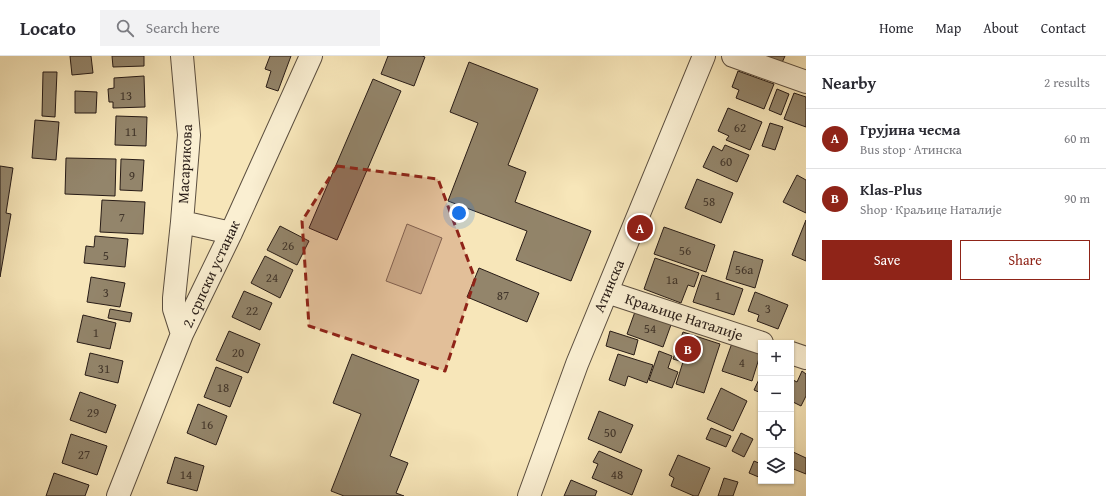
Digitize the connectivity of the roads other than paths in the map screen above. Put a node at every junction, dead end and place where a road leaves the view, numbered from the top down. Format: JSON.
{"nodes":[{"id":1,"x":182,"y":56,"type":"edge"},
{"id":2,"x":311,"y":56,"type":"edge"},
{"id":3,"x":704,"y":56,"type":"edge"},
{"id":4,"x":733,"y":56,"type":"edge"},
{"id":5,"x":806,"y":82,"type":"edge"},
{"id":6,"x":182,"y":222,"type":"junction"},
{"id":7,"x":231,"y":233,"type":"junction"},
{"id":8,"x":607,"y":292,"type":"junction"},
{"id":9,"x":182,"y":334,"type":"junction"},
{"id":10,"x":758,"y":342,"type":"edge"},
{"id":11,"x":794,"y":354,"type":"edge"},
{"id":12,"x":806,"y":358,"type":"edge"},
{"id":13,"x":118,"y":496,"type":"edge"},
{"id":14,"x":529,"y":496,"type":"edge"}],
"edges":[{"from":1,"to":6,"type":"street","name":"Масарикова"},
{"from":2,"to":7,"type":"street","name":"2. српски устанак"},
{"from":3,"to":8,"type":"street","name":"Атинска"},
{"from":4,"to":5,"type":"street"},
{"from":6,"to":7,"type":"street","name":"Масарикова"},
{"from":6,"to":9,"type":"street"},
{"from":7,"to":9,"type":"street","name":"2. српски устанак"},
{"from":8,"to":10,"type":"street","name":"Краљице Наталије"},
{"from":8,"to":14,"type":"street","name":"Атинска"},
{"from":9,"to":13,"type":"street","name":"2. српски устанак"},
{"from":11,"to":12,"type":"street"}]}
